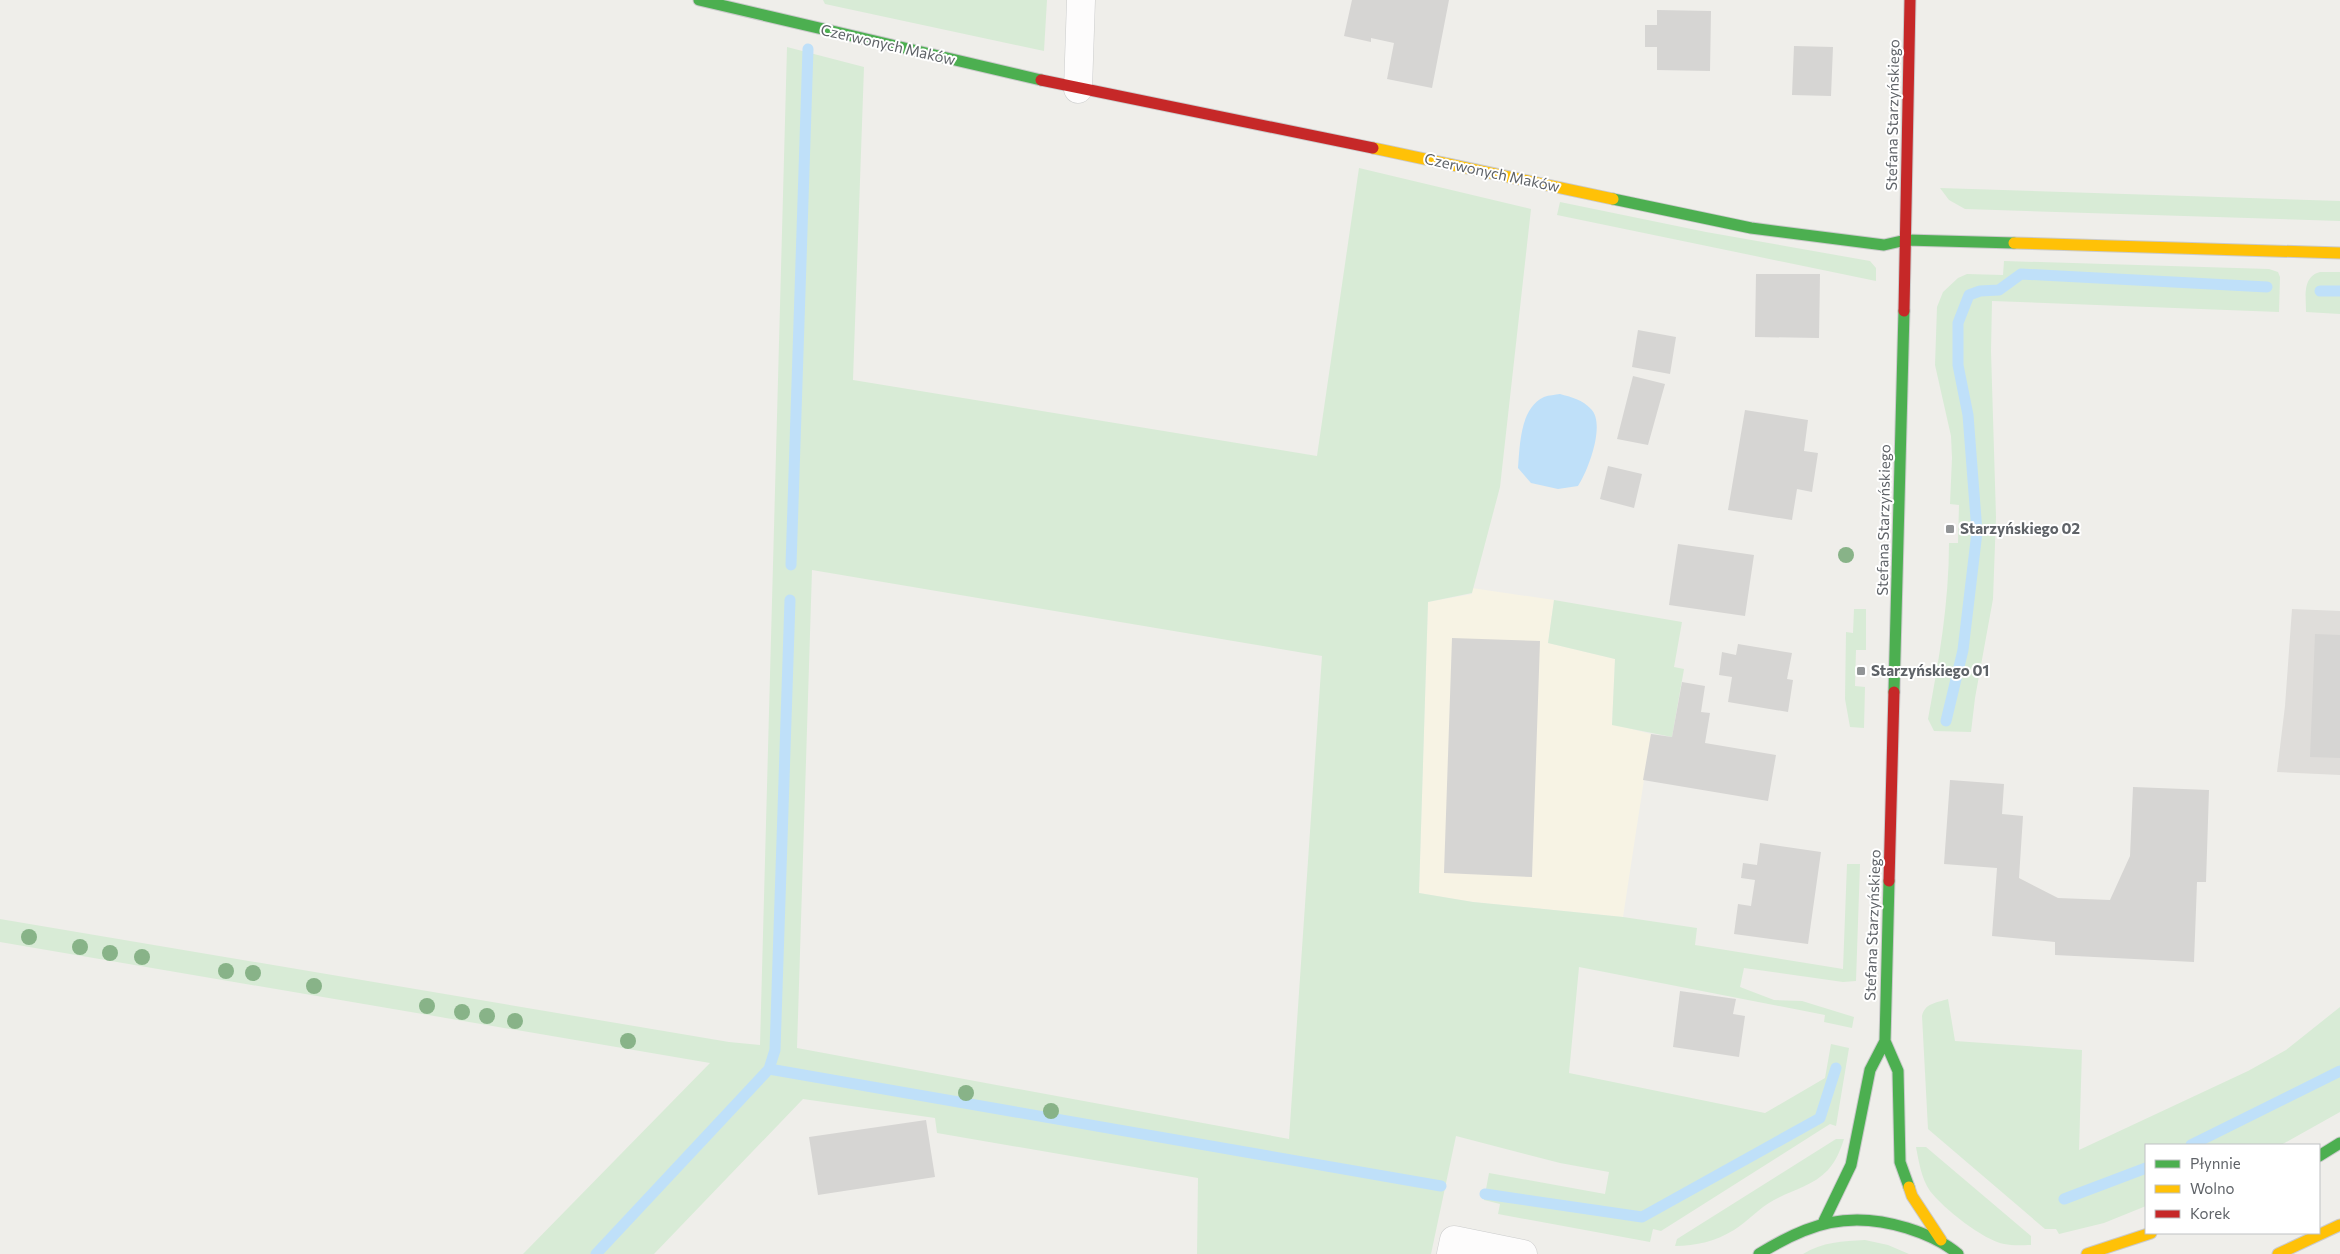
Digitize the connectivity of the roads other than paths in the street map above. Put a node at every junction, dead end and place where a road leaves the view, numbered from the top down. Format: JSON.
{"nodes":[{"id":1,"x":699,"y":0,"type":"edge"},
{"id":2,"x":1081,"y":0,"type":"edge"},
{"id":3,"x":1910,"y":0,"type":"edge"},
{"id":4,"x":1078,"y":90,"type":"junction"},
{"id":5,"x":1906,"y":240,"type":"junction"},
{"id":6,"x":2340,"y":253,"type":"edge"},
{"id":7,"x":1885,"y":1041,"type":"junction"},
{"id":8,"x":2340,"y":1143,"type":"edge"},
{"id":9,"x":2320,"y":1155,"type":"edge"},
{"id":10,"x":1824,"y":1221,"type":"junction"},
{"id":11,"x":2340,"y":1225,"type":"edge"},
{"id":12,"x":2148,"y":1234,"type":"edge"},
{"id":13,"x":1941,"y":1240,"type":"junction"},
{"id":14,"x":1451,"y":1254,"type":"edge"},
{"id":15,"x":1523,"y":1254,"type":"edge"},
{"id":16,"x":1759,"y":1254,"type":"edge"},
{"id":17,"x":1958,"y":1254,"type":"edge"},
{"id":18,"x":2087,"y":1254,"type":"edge"},
{"id":19,"x":2278,"y":1254,"type":"edge"}],
"edges":[{"from":1,"to":4,"type":"street","name":"Czerwonych Maków"},
{"from":2,"to":4,"type":"street"},
{"from":3,"to":5,"type":"street","name":"Stefana Starzyńskiego"},
{"from":4,"to":5,"type":"street","name":"Czerwonych Maków"},
{"from":5,"to":6,"type":"street","name":"Czerwonych Maków"},
{"from":5,"to":7,"type":"street","name":"Stefana Starzyńskiego"},
{"from":7,"to":10,"type":"street","name":"Stefana Starzyńskiego"},
{"from":7,"to":13,"type":"street","name":"Stefana Starzyńskiego"},
{"from":8,"to":9,"type":"street"},
{"from":10,"to":13,"type":"street"},
{"from":10,"to":16,"type":"street"},
{"from":11,"to":19,"type":"street"},
{"from":12,"to":18,"type":"street"},
{"from":13,"to":17,"type":"street"},
{"from":14,"to":15,"type":"street"}]}
